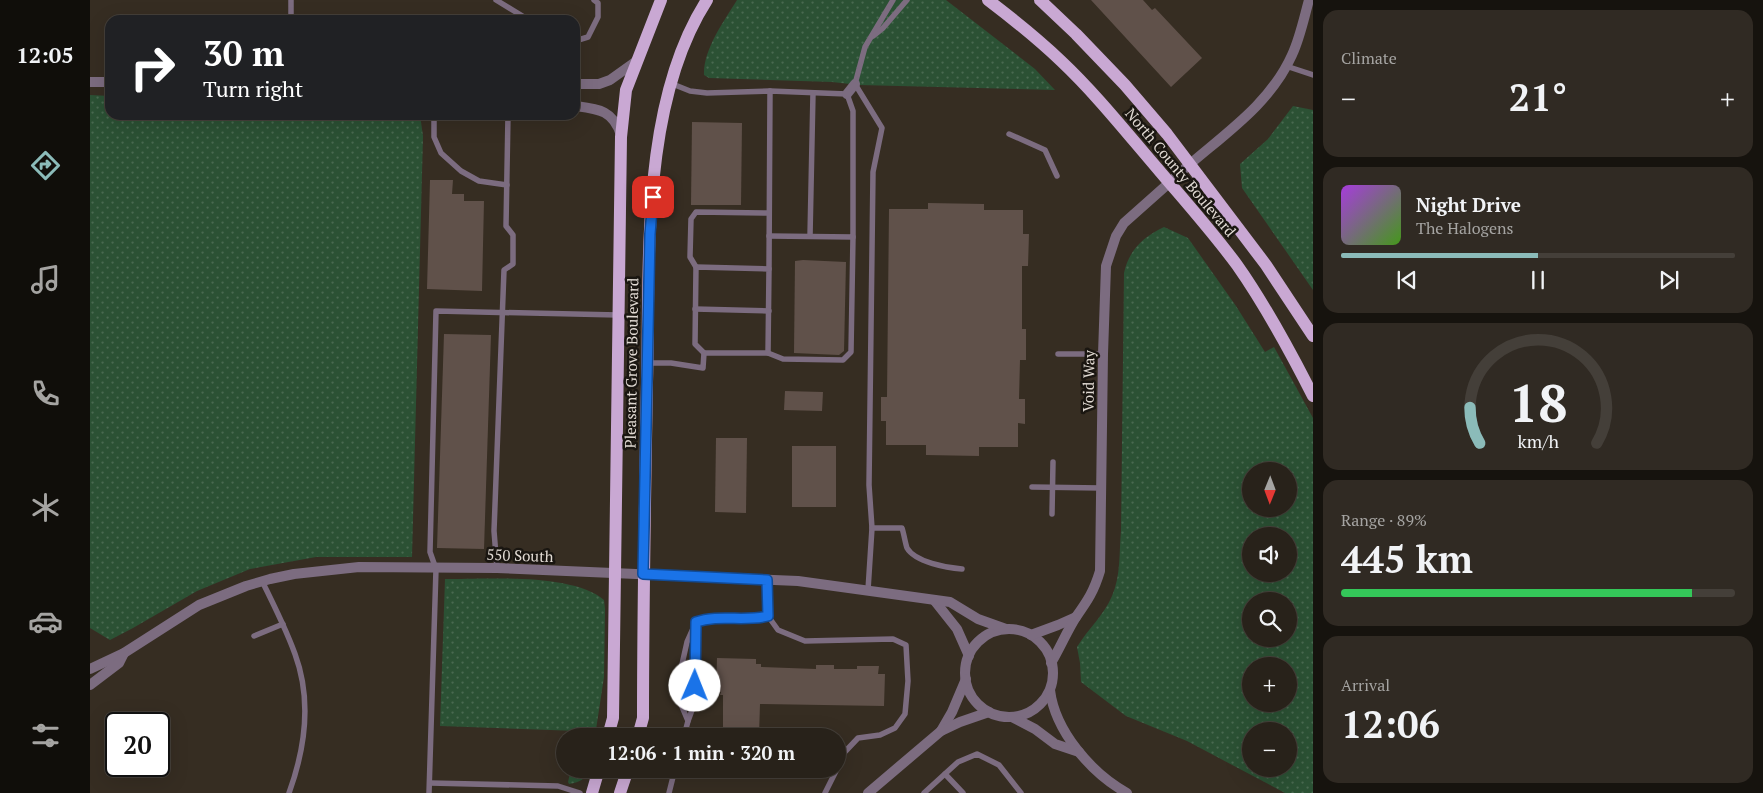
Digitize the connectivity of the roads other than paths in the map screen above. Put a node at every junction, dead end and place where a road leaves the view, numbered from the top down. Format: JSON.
{"nodes":[{"id":1,"x":291,"y":0,"type":"edge"},
{"id":2,"x":496,"y":0,"type":"edge"},
{"id":3,"x":594,"y":0,"type":"edge"},
{"id":4,"x":661,"y":0,"type":"edge"},
{"id":5,"x":707,"y":0,"type":"edge"},
{"id":6,"x":892,"y":0,"type":"edge"},
{"id":7,"x":907,"y":0,"type":"edge"},
{"id":8,"x":988,"y":0,"type":"edge"},
{"id":9,"x":1040,"y":0,"type":"edge"},
{"id":10,"x":1309,"y":0,"type":"edge"},
{"id":11,"x":291,"y":15,"type":"edge"},
{"id":12,"x":521,"y":15,"type":"edge"},
{"id":13,"x":580,"y":39,"type":"edge"},
{"id":14,"x":869,"y":39,"type":"junction"},
{"id":15,"x":638,"y":60,"type":"junction"},
{"id":16,"x":1286,"y":66,"type":"junction"},
{"id":17,"x":1313,"y":74,"type":"edge"},
{"id":18,"x":90,"y":82,"type":"edge"},
{"id":19,"x":105,"y":82,"type":"edge"},
{"id":20,"x":670,"y":83,"type":"junction"},
{"id":21,"x":580,"y":84,"type":"edge"},
{"id":22,"x":855,"y":84,"type":"junction"},
{"id":23,"x":770,"y":91,"type":"junction"},
{"id":24,"x":813,"y":93,"type":"junction"},
{"id":25,"x":847,"y":94,"type":"junction"},
{"id":26,"x":580,"y":107,"type":"edge"},
{"id":27,"x":434,"y":120,"type":"edge"},
{"id":28,"x":508,"y":120,"type":"edge"},
{"id":29,"x":1009,"y":134,"type":"dead end"},
{"id":30,"x":621,"y":137,"type":"junction"},
{"id":31,"x":1186,"y":167,"type":"junction"},
{"id":32,"x":1057,"y":176,"type":"dead end"},
{"id":33,"x":1169,"y":183,"type":"junction"},
{"id":34,"x":507,"y":185,"type":"junction"},
{"id":35,"x":769,"y":213,"type":"junction"},
{"id":36,"x":769,"y":236,"type":"junction"},
{"id":37,"x":810,"y":236,"type":"junction"},
{"id":38,"x":853,"y":237,"type":"junction"},
{"id":39,"x":696,"y":268,"type":"junction"},
{"id":40,"x":769,"y":269,"type":"junction"},
{"id":41,"x":695,"y":310,"type":"junction"},
{"id":42,"x":768,"y":311,"type":"junction"},
{"id":43,"x":502,"y":312,"type":"junction"},
{"id":44,"x":618,"y":315,"type":"junction"},
{"id":45,"x":1313,"y":336,"type":"edge"},
{"id":46,"x":704,"y":352,"type":"junction"},
{"id":47,"x":768,"y":353,"type":"junction"},
{"id":48,"x":1058,"y":354,"type":"dead end"},
{"id":49,"x":1103,"y":354,"type":"junction"},
{"id":50,"x":648,"y":363,"type":"junction"},
{"id":51,"x":1313,"y":396,"type":"edge"},
{"id":52,"x":1053,"y":462,"type":"dead end"},
{"id":53,"x":1032,"y":487,"type":"dead end"},
{"id":54,"x":1052,"y":487,"type":"junction"},
{"id":55,"x":1101,"y":488,"type":"junction"},
{"id":56,"x":1052,"y":514,"type":"dead end"},
{"id":57,"x":872,"y":528,"type":"junction"},
{"id":58,"x":497,"y":568,"type":"junction"},
{"id":59,"x":436,"y":569,"type":"junction"},
{"id":60,"x":962,"y":569,"type":"dead end"},
{"id":61,"x":615,"y":573,"type":"junction"},
{"id":62,"x":643,"y":574,"type":"junction"},
{"id":63,"x":767,"y":580,"type":"junction"},
{"id":64,"x":262,"y":581,"type":"junction"},
{"id":65,"x":868,"y":590,"type":"junction"},
{"id":66,"x":934,"y":600,"type":"junction"},
{"id":67,"x":768,"y":616,"type":"junction"},
{"id":68,"x":1076,"y":617,"type":"junction"},
{"id":69,"x":696,"y":622,"type":"junction"},
{"id":70,"x":283,"y":624,"type":"junction"},
{"id":71,"x":1006,"y":629,"type":"junction"},
{"id":72,"x":1031,"y":635,"type":"junction"},
{"id":73,"x":254,"y":636,"type":"dead end"},
{"id":74,"x":124,"y":653,"type":"junction"},
{"id":75,"x":969,"y":656,"type":"junction"},
{"id":76,"x":1051,"y":663,"type":"junction"},
{"id":77,"x":90,"y":669,"type":"edge"},
{"id":78,"x":966,"y":679,"type":"junction"},
{"id":79,"x":90,"y":686,"type":"edge"},
{"id":80,"x":1050,"y":690,"type":"junction"},
{"id":81,"x":989,"y":712,"type":"junction"},
{"id":82,"x":1012,"y":717,"type":"junction"},
{"id":83,"x":688,"y":721,"type":"junction"},
{"id":84,"x":610,"y":728,"type":"edge"},
{"id":85,"x":640,"y":728,"type":"edge"},
{"id":86,"x":686,"y":728,"type":"edge"},
{"id":87,"x":941,"y":732,"type":"junction"},
{"id":88,"x":846,"y":751,"type":"edge"},
{"id":89,"x":1079,"y":752,"type":"junction"},
{"id":90,"x":945,"y":774,"type":"junction"},
{"id":91,"x":596,"y":778,"type":"edge"},
{"id":92,"x":625,"y":778,"type":"edge"},
{"id":93,"x":673,"y":778,"type":"edge"},
{"id":94,"x":833,"y":778,"type":"edge"},
{"id":95,"x":430,"y":783,"type":"junction"},
{"id":96,"x":289,"y":793,"type":"edge"},
{"id":97,"x":429,"y":793,"type":"edge"},
{"id":98,"x":580,"y":793,"type":"edge"},
{"id":99,"x":592,"y":793,"type":"edge"},
{"id":100,"x":620,"y":793,"type":"edge"},
{"id":101,"x":669,"y":793,"type":"edge"},
{"id":102,"x":826,"y":793,"type":"edge"},
{"id":103,"x":868,"y":793,"type":"edge"},
{"id":104,"x":924,"y":793,"type":"edge"},
{"id":105,"x":963,"y":793,"type":"edge"},
{"id":106,"x":1021,"y":793,"type":"edge"},
{"id":107,"x":1125,"y":793,"type":"edge"}],
"edges":[{"from":1,"to":11,"type":"lane"},
{"from":2,"to":12,"type":"lane"},
{"from":3,"to":13,"type":"lane"},
{"from":4,"to":15,"type":"main road","name":"Pleasant Grove Boulevard"},
{"from":5,"to":20,"type":"main road","name":"Pleasant Grove Boulevard"},
{"from":6,"to":14,"type":"lane"},
{"from":7,"to":14,"type":"lane"},
{"from":8,"to":33,"type":"main road","name":"North County Boulevard"},
{"from":9,"to":31,"type":"main road","name":"North County Boulevard"},
{"from":10,"to":16,"type":"street","name":"Void Way"},
{"from":14,"to":22,"type":"lane"},
{"from":15,"to":21,"type":"street"},
{"from":15,"to":30,"type":"main road","name":"Pleasant Grove Boulevard"},
{"from":16,"to":17,"type":"lane"},
{"from":16,"to":31,"type":"street","name":"Void Way"},
{"from":18,"to":19,"type":"street"},
{"from":20,"to":23,"type":"lane"},
{"from":20,"to":50,"type":"main road","name":"Pleasant Grove Boulevard"},
{"from":22,"to":25,"type":"street"},
{"from":22,"to":57,"type":"lane"},
{"from":23,"to":24,"type":"lane"},
{"from":23,"to":35,"type":"lane"},
{"from":24,"to":25,"type":"lane"},
{"from":24,"to":37,"type":"lane"},
{"from":25,"to":38,"type":"lane"},
{"from":26,"to":30,"type":"street"},
{"from":27,"to":34,"type":"lane"},
{"from":28,"to":34,"type":"lane"},
{"from":29,"to":32,"type":"lane"},
{"from":30,"to":44,"type":"main road","name":"Pleasant Grove Boulevard"},
{"from":31,"to":33,"type":"street","name":"Void Way"},
{"from":31,"to":45,"type":"main road","name":"North County Boulevard"},
{"from":33,"to":49,"type":"street","name":"Void Way"},
{"from":33,"to":51,"type":"main road","name":"North County Boulevard"},
{"from":34,"to":43,"type":"lane"},
{"from":35,"to":36,"type":"lane"},
{"from":35,"to":39,"type":"lane"},
{"from":36,"to":37,"type":"lane"},
{"from":36,"to":40,"type":"lane"},
{"from":37,"to":38,"type":"lane"},
{"from":38,"to":47,"type":"lane"},
{"from":39,"to":40,"type":"lane"},
{"from":39,"to":41,"type":"lane"},
{"from":40,"to":42,"type":"lane"},
{"from":41,"to":42,"type":"lane"},
{"from":41,"to":46,"type":"lane"},
{"from":42,"to":47,"type":"lane"},
{"from":43,"to":44,"type":"lane"},
{"from":43,"to":58,"type":"lane"},
{"from":43,"to":59,"type":"lane"},
{"from":44,"to":61,"type":"main road","name":"Pleasant Grove Boulevard"},
{"from":46,"to":47,"type":"lane"},
{"from":46,"to":50,"type":"lane"},
{"from":48,"to":49,"type":"lane"},
{"from":49,"to":55,"type":"street","name":"Void Way"},
{"from":50,"to":62,"type":"main road","name":"Pleasant Grove Boulevard"},
{"from":52,"to":54,"type":"lane"},
{"from":53,"to":54,"type":"lane"},
{"from":54,"to":55,"type":"lane"},
{"from":54,"to":56,"type":"lane"},
{"from":55,"to":68,"type":"street","name":"Void Way"},
{"from":57,"to":60,"type":"lane"},
{"from":57,"to":65,"type":"lane"},
{"from":58,"to":59,"type":"street","name":"550 South"},
{"from":58,"to":61,"type":"street","name":"550 South"},
{"from":59,"to":64,"type":"street","name":"550 South"},
{"from":59,"to":95,"type":"lane"},
{"from":61,"to":62,"type":"street","name":"550 South"},
{"from":61,"to":84,"type":"main road","name":"Pleasant Grove Boulevard"},
{"from":62,"to":63,"type":"street","name":"550 South"},
{"from":62,"to":85,"type":"main road","name":"Pleasant Grove Boulevard"},
{"from":63,"to":65,"type":"street","name":"550 South"},
{"from":63,"to":67,"type":"lane"},
{"from":64,"to":70,"type":"lane"},
{"from":64,"to":74,"type":"street","name":"550 South"},
{"from":65,"to":66,"type":"street","name":"550 South"},
{"from":66,"to":71,"type":"street","name":"550 South"},
{"from":66,"to":75,"type":"street"},
{"from":67,"to":69,"type":"lane"},
{"from":67,"to":88,"type":"lane"},
{"from":68,"to":72,"type":"street"},
{"from":68,"to":76,"type":"street","name":"Void Way"},
{"from":69,"to":83,"type":"lane"},
{"from":69,"to":83,"type":"lane"},
{"from":70,"to":73,"type":"lane"},
{"from":70,"to":96,"type":"lane"},
{"from":71,"to":72,"type":"street"},
{"from":71,"to":75,"type":"street"},
{"from":72,"to":76,"type":"street"},
{"from":74,"to":77,"type":"street"},
{"from":74,"to":79,"type":"street"},
{"from":75,"to":78,"type":"street"},
{"from":76,"to":80,"type":"street"},
{"from":78,"to":81,"type":"street"},
{"from":78,"to":87,"type":"street"},
{"from":80,"to":82,"type":"street"},
{"from":80,"to":89,"type":"street"},
{"from":81,"to":82,"type":"street"},
{"from":81,"to":87,"type":"street"},
{"from":82,"to":89,"type":"street"},
{"from":83,"to":86,"type":"lane"},
{"from":87,"to":103,"type":"street"},
{"from":89,"to":107,"type":"street"},
{"from":90,"to":104,"type":"lane"},
{"from":90,"to":105,"type":"lane"},
{"from":90,"to":106,"type":"lane"},
{"from":91,"to":99,"type":"main road"},
{"from":92,"to":100,"type":"main road"},
{"from":93,"to":101,"type":"lane"},
{"from":94,"to":102,"type":"lane"},
{"from":95,"to":97,"type":"lane"},
{"from":95,"to":98,"type":"lane"}]}
